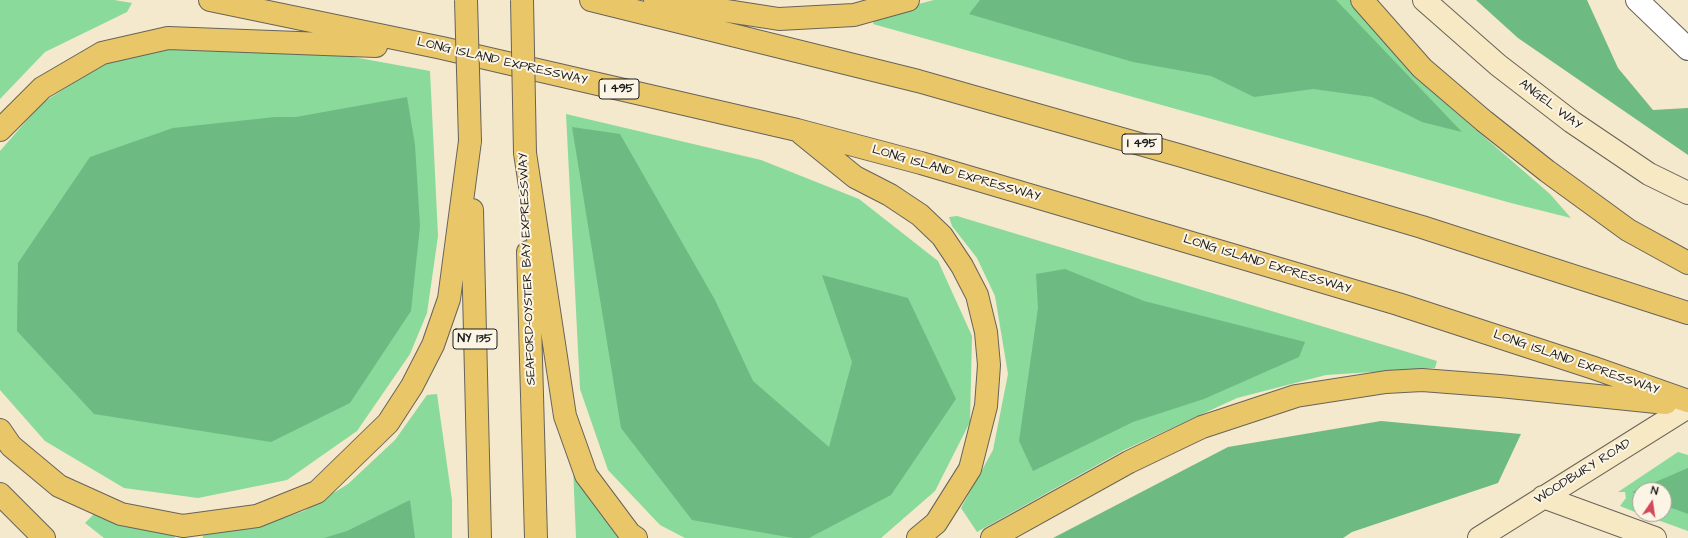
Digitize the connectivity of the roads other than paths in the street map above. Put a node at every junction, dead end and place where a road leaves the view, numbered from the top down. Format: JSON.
{"nodes":[{"id":1,"x":210,"y":0,"type":"edge"},
{"id":2,"x":466,"y":0,"type":"edge"},
{"id":3,"x":522,"y":0,"type":"edge"},
{"id":4,"x":591,"y":0,"type":"edge"},
{"id":5,"x":655,"y":0,"type":"edge"},
{"id":6,"x":908,"y":0,"type":"edge"},
{"id":7,"x":1362,"y":0,"type":"edge"},
{"id":8,"x":1424,"y":0,"type":"edge"},
{"id":9,"x":1637,"y":0,"type":"edge"},
{"id":10,"x":442,"y":48,"type":"junction"},
{"id":11,"x":1688,"y":49,"type":"edge"},
{"id":12,"x":0,"y":130,"type":"edge"},
{"id":13,"x":797,"y":130,"type":"junction"},
{"id":14,"x":470,"y":141,"type":"junction"},
{"id":15,"x":525,"y":153,"type":"junction"},
{"id":16,"x":1688,"y":193,"type":"edge"},
{"id":17,"x":1688,"y":263,"type":"edge"},
{"id":18,"x":1687,"y":313,"type":"edge"},
{"id":19,"x":1688,"y":401,"type":"edge"},
{"id":20,"x":1688,"y":406,"type":"edge"},
{"id":21,"x":0,"y":430,"type":"edge"},
{"id":22,"x":0,"y":494,"type":"edge"},
{"id":23,"x":1543,"y":497,"type":"junction"},
{"id":24,"x":0,"y":508,"type":"edge"},
{"id":25,"x":37,"y":538,"type":"edge"},
{"id":26,"x":44,"y":538,"type":"edge"},
{"id":27,"x":480,"y":538,"type":"edge"},
{"id":28,"x":536,"y":538,"type":"edge"},
{"id":29,"x":636,"y":538,"type":"edge"},
{"id":30,"x":918,"y":538,"type":"edge"},
{"id":31,"x":992,"y":538,"type":"edge"},
{"id":32,"x":1479,"y":538,"type":"edge"},
{"id":33,"x":1655,"y":538,"type":"edge"}],
"edges":[{"from":1,"to":10,"type":"highway","name":"LONG ISLAND EXPRESSWAY","number":"I 495"},
{"from":2,"to":14,"type":"highway","number":"NY 135","bridge":true},
{"from":3,"to":15,"type":"highway","name":"SEAFORD-OYSTER BAY EXPRESSWAY","bridge":true},
{"from":4,"to":18,"type":"highway","number":"I 495"},
{"from":5,"to":6,"type":"highway"},
{"from":7,"to":17,"type":"highway"},
{"from":8,"to":16,"type":"main road","name":"ANGEL WAY"},
{"from":9,"to":11,"type":"street"},
{"from":10,"to":12,"type":"highway"},
{"from":10,"to":13,"type":"highway","name":"LONG ISLAND EXPRESSWAY","number":"I 495"},
{"from":13,"to":19,"type":"highway","name":"LONG ISLAND EXPRESSWAY","number":"I 495"},
{"from":13,"to":30,"type":"highway"},
{"from":14,"to":21,"type":"highway"},
{"from":14,"to":27,"type":"highway","number":"NY 135"},
{"from":15,"to":28,"type":"highway","name":"SEAFORD-OYSTER BAY EXPRESSWAY"},
{"from":15,"to":29,"type":"highway"},
{"from":20,"to":23,"type":"main road","name":"WOODBURY ROAD"},
{"from":20,"to":31,"type":"highway"},
{"from":22,"to":26,"type":"highway"},
{"from":23,"to":32,"type":"main road","name":"WOODBURY ROAD"},
{"from":23,"to":33,"type":"main road"},
{"from":24,"to":25,"type":"highway"}]}
